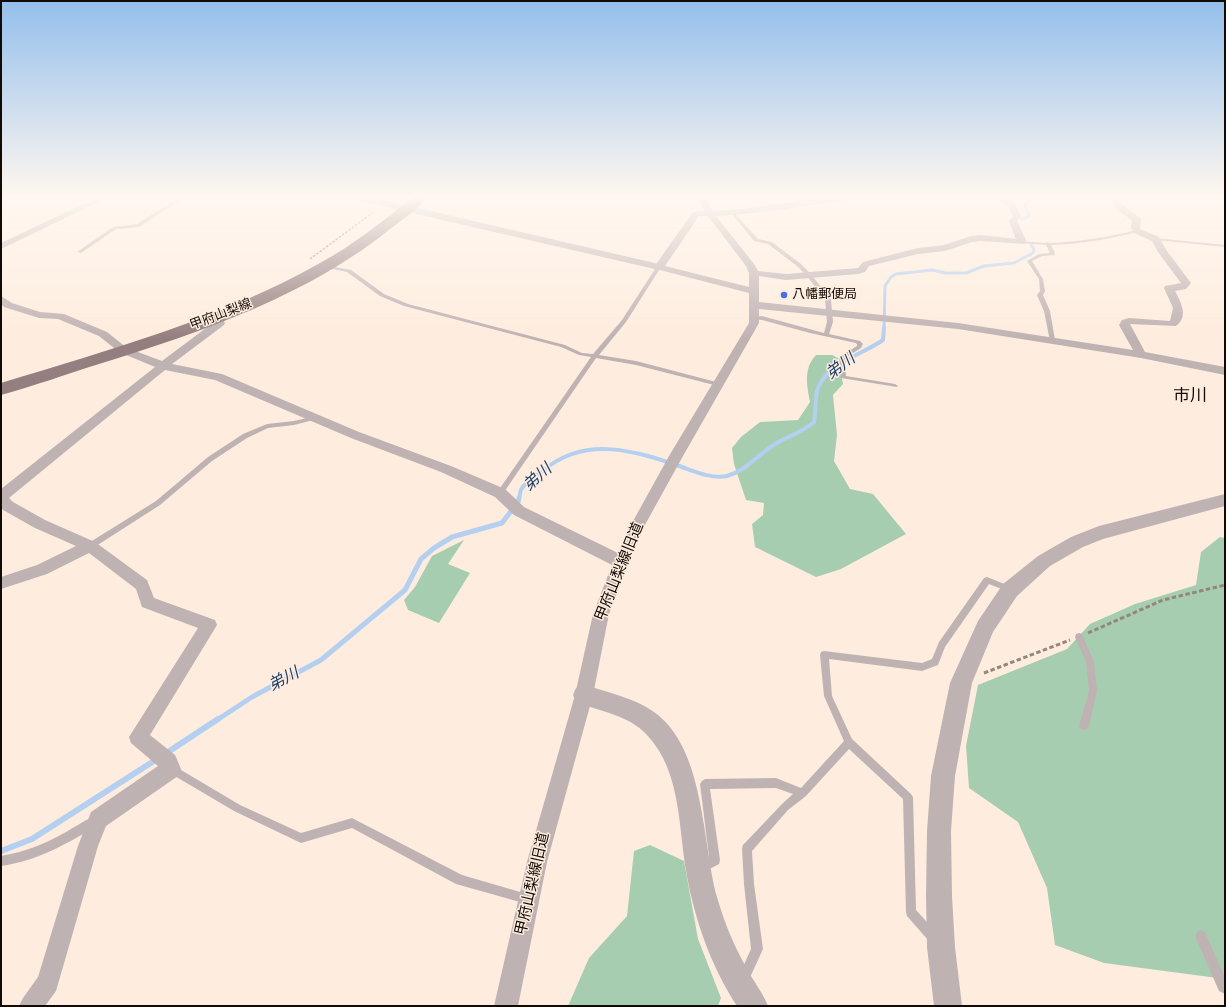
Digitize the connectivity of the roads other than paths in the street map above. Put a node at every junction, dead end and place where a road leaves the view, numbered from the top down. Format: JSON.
{"nodes":[{"id":1,"x":89,"y":245,"type":"edge"},
{"id":2,"x":359,"y":245,"type":"edge"},
{"id":3,"x":565,"y":245,"type":"edge"},
{"id":4,"x":674,"y":245,"type":"edge"},
{"id":5,"x":733,"y":245,"type":"edge"},
{"id":6,"x":773,"y":245,"type":"edge"},
{"id":7,"x":954,"y":245,"type":"edge"},
{"id":8,"x":1048,"y":245,"type":"edge"},
{"id":9,"x":1159,"y":245,"type":"edge"},
{"id":10,"x":79,"y":252,"type":"dead end"},
{"id":11,"x":326,"y":266,"type":"junction"},
{"id":12,"x":659,"y":266,"type":"junction"},
{"id":13,"x":754,"y":273,"type":"junction"},
{"id":14,"x":809,"y":275,"type":"junction"},
{"id":15,"x":753,"y":291,"type":"junction"},
{"id":16,"x":1,"y":299,"type":"edge"},
{"id":17,"x":754,"y":305,"type":"junction"},
{"id":18,"x":829,"y":312,"type":"junction"},
{"id":19,"x":217,"y":317,"type":"junction"},
{"id":20,"x":754,"y":318,"type":"junction"},
{"id":21,"x":826,"y":335,"type":"junction"},
{"id":22,"x":1052,"y":340,"type":"junction"},
{"id":23,"x":123,"y":350,"type":"junction"},
{"id":24,"x":1141,"y":355,"type":"junction"},
{"id":25,"x":595,"y":356,"type":"junction"},
{"id":26,"x":163,"y":366,"type":"junction"},
{"id":27,"x":1225,"y":371,"type":"edge"},
{"id":28,"x":718,"y":384,"type":"junction"},
{"id":29,"x":896,"y":386,"type":"dead end"},
{"id":30,"x":1,"y":389,"type":"edge"},
{"id":31,"x":315,"y":418,"type":"junction"},
{"id":32,"x":503,"y":496,"type":"junction"},
{"id":33,"x":1,"y":497,"type":"edge"},
{"id":34,"x":1225,"y":500,"type":"edge"},
{"id":35,"x":90,"y":546,"type":"junction"},
{"id":36,"x":620,"y":562,"type":"junction"},
{"id":37,"x":1,"y":583,"type":"edge"},
{"id":38,"x":1010,"y":590,"type":"junction"},
{"id":39,"x":1079,"y":637,"type":"road end"},
{"id":40,"x":584,"y":695,"type":"junction"},
{"id":41,"x":1084,"y":726,"type":"dead end"},
{"id":42,"x":850,"y":742,"type":"junction"},
{"id":43,"x":169,"y":766,"type":"junction"},
{"id":44,"x":803,"y":793,"type":"junction"},
{"id":45,"x":98,"y":819,"type":"junction"},
{"id":46,"x":1,"y":861,"type":"edge"},
{"id":47,"x":699,"y":870,"type":"junction"},
{"id":48,"x":528,"y":899,"type":"junction"},
{"id":49,"x":1201,"y":936,"type":"dead end"},
{"id":50,"x":941,"y":947,"type":"junction"},
{"id":51,"x":1225,"y":988,"type":"edge"},
{"id":52,"x":749,"y":1000,"type":"edge"},
{"id":53,"x":31,"y":1006,"type":"edge"},
{"id":54,"x":506,"y":1006,"type":"edge"},
{"id":55,"x":948,"y":1006,"type":"edge"}],
"edges":[{"from":1,"to":10,"type":"lane"},
{"from":2,"to":11,"type":"main road","name":"甲府山梨線"},
{"from":3,"to":12,"type":"street"},
{"from":4,"to":12,"type":"street"},
{"from":5,"to":13,"type":"street"},
{"from":6,"to":14,"type":"lane"},
{"from":7,"to":14,"type":"street"},
{"from":8,"to":22,"type":"lane"},
{"from":9,"to":24,"type":"street"},
{"from":11,"to":19,"type":"main road","name":"甲府山梨線"},
{"from":11,"to":25,"type":"lane"},
{"from":12,"to":15,"type":"street"},
{"from":12,"to":25,"type":"lane"},
{"from":13,"to":14,"type":"street"},
{"from":13,"to":15,"type":"street","name":"甲府山梨線旧道"},
{"from":14,"to":18,"type":"lane"},
{"from":15,"to":17,"type":"street","name":"甲府山梨線旧道"},
{"from":16,"to":23,"type":"street"},
{"from":17,"to":18,"type":"street"},
{"from":17,"to":20,"type":"street","name":"甲府山梨線旧道"},
{"from":18,"to":21,"type":"lane"},
{"from":18,"to":22,"type":"street"},
{"from":19,"to":23,"type":"main road","name":"甲府山梨線"},
{"from":19,"to":26,"type":"street"},
{"from":20,"to":21,"type":"lane"},
{"from":20,"to":28,"type":"street","name":"甲府山梨線旧道"},
{"from":21,"to":29,"type":"lane"},
{"from":22,"to":24,"type":"street"},
{"from":23,"to":26,"type":"street"},
{"from":23,"to":30,"type":"main road","name":"甲府山梨線"},
{"from":24,"to":27,"type":"street"},
{"from":25,"to":28,"type":"lane"},
{"from":25,"to":32,"type":"lane"},
{"from":26,"to":31,"type":"street"},
{"from":26,"to":33,"type":"street"},
{"from":28,"to":36,"type":"street","name":"甲府山梨線旧道"},
{"from":31,"to":32,"type":"street"},
{"from":31,"to":35,"type":"lane"},
{"from":32,"to":36,"type":"street"},
{"from":33,"to":35,"type":"street"},
{"from":34,"to":38,"type":"street"},
{"from":35,"to":37,"type":"street"},
{"from":35,"to":43,"type":"street"},
{"from":36,"to":40,"type":"street","name":"甲府山梨線旧道"},
{"from":38,"to":42,"type":"lane"},
{"from":38,"to":50,"type":"street"},
{"from":39,"to":41,"type":"lane"},
{"from":40,"to":47,"type":"street"},
{"from":40,"to":48,"type":"street","name":"甲府山梨線旧道"},
{"from":42,"to":44,"type":"lane"},
{"from":42,"to":50,"type":"lane"},
{"from":43,"to":45,"type":"street"},
{"from":43,"to":48,"type":"lane"},
{"from":44,"to":47,"type":"lane"},
{"from":44,"to":52,"type":"lane"},
{"from":45,"to":46,"type":"lane"},
{"from":45,"to":53,"type":"street"},
{"from":47,"to":52,"type":"street"},
{"from":48,"to":54,"type":"street","name":"甲府山梨線旧道"},
{"from":49,"to":51,"type":"lane"},
{"from":50,"to":55,"type":"street"}]}
